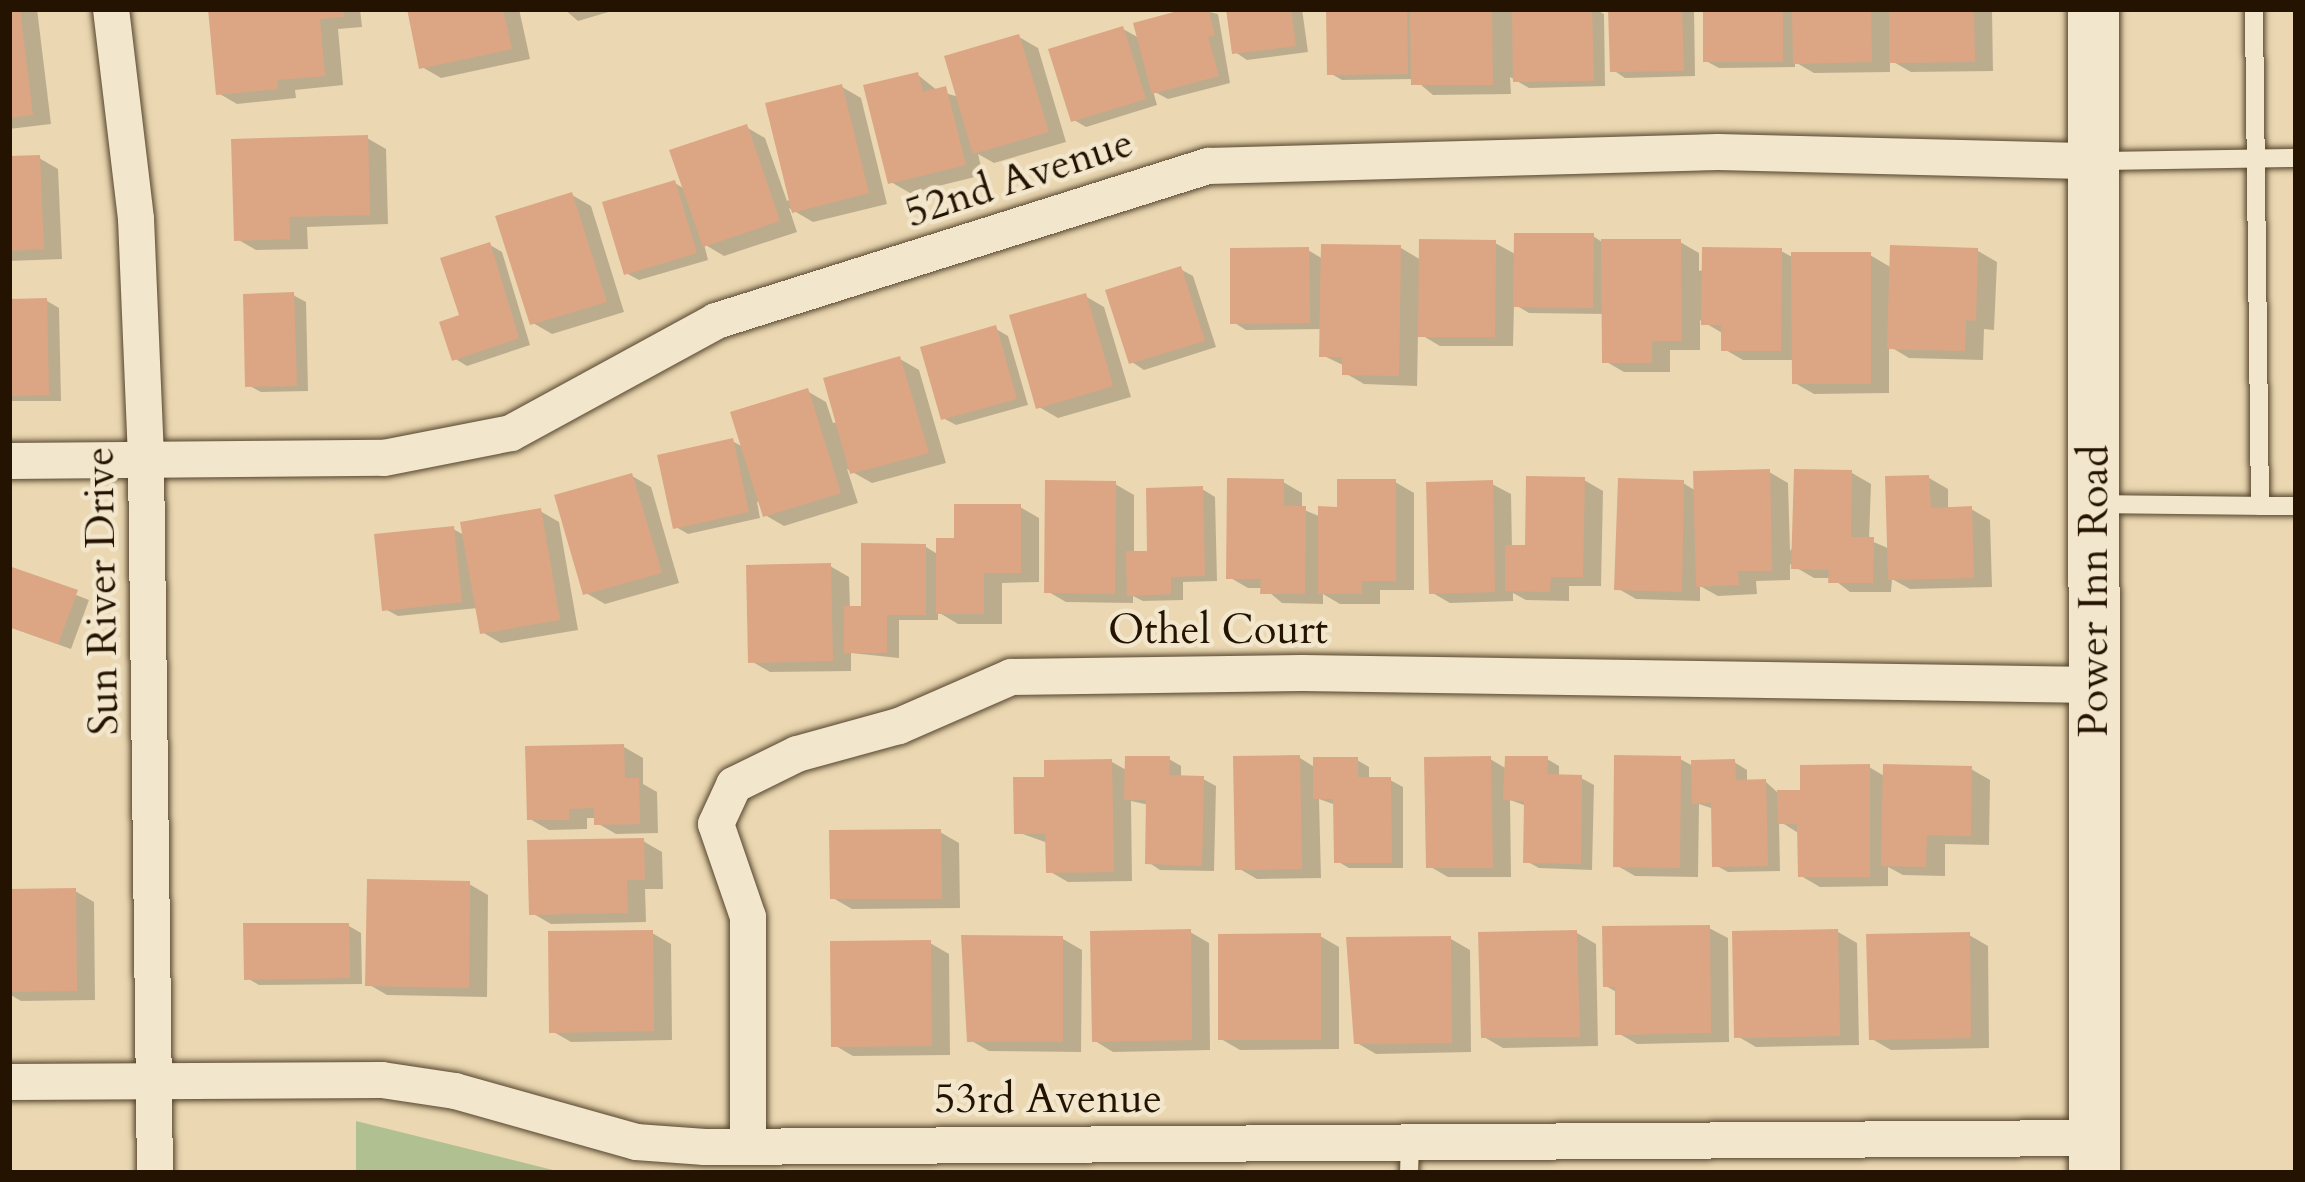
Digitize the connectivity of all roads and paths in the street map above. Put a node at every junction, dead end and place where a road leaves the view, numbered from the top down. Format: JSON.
{"nodes":[{"id":1,"x":111,"y":9,"type":"edge"},
{"id":2,"x":2092,"y":9,"type":"edge"},
{"id":3,"x":2254,"y":9,"type":"edge"},
{"id":4,"x":2296,"y":158,"type":"edge"},
{"id":5,"x":2255,"y":159,"type":"junction"},
{"id":6,"x":2093,"y":161,"type":"junction"},
{"id":7,"x":146,"y":460,"type":"junction"},
{"id":8,"x":9,"y":461,"type":"edge"},
{"id":9,"x":2094,"y":504,"type":"junction"},
{"id":10,"x":2260,"y":506,"type":"junction"},
{"id":11,"x":2296,"y":506,"type":"edge"},
{"id":12,"x":2095,"y":685,"type":"junction"},
{"id":13,"x":154,"y":1080,"type":"junction"},
{"id":14,"x":9,"y":1082,"type":"edge"},
{"id":15,"x":748,"y":1147,"type":"junction"},
{"id":16,"x":2095,"y":1155,"type":"edge"},
{"id":17,"x":1410,"y":1157,"type":"edge"},
{"id":18,"x":155,"y":1173,"type":"edge"}],
"edges":[{"from":1,"to":7,"type":"street","name":"Sun River Drive"},
{"from":2,"to":6,"type":"main road","name":"Power Inn Road"},
{"from":3,"to":5,"type":"lane"},
{"from":4,"to":5,"type":"lane"},
{"from":5,"to":6,"type":"lane"},
{"from":5,"to":10,"type":"lane"},
{"from":6,"to":7,"type":"street","name":"52nd Avenue"},
{"from":6,"to":9,"type":"main road","name":"Power Inn Road"},
{"from":7,"to":8,"type":"street","name":"52nd Avenue"},
{"from":7,"to":13,"type":"street","name":"Sun River Drive"},
{"from":9,"to":10,"type":"lane"},
{"from":9,"to":12,"type":"main road","name":"Power Inn Road"},
{"from":10,"to":11,"type":"lane"},
{"from":12,"to":15,"type":"street","name":"Othel Court"},
{"from":12,"to":16,"type":"main road","name":"Power Inn Road"},
{"from":13,"to":14,"type":"street","name":"53rd Avenue"},
{"from":13,"to":15,"type":"street","name":"53rd Avenue"},
{"from":13,"to":18,"type":"street","name":"Sun River Drive"},
{"from":15,"to":17,"type":"street","name":"53rd Avenue"},
{"from":16,"to":17,"type":"street","name":"53rd Avenue"}]}
